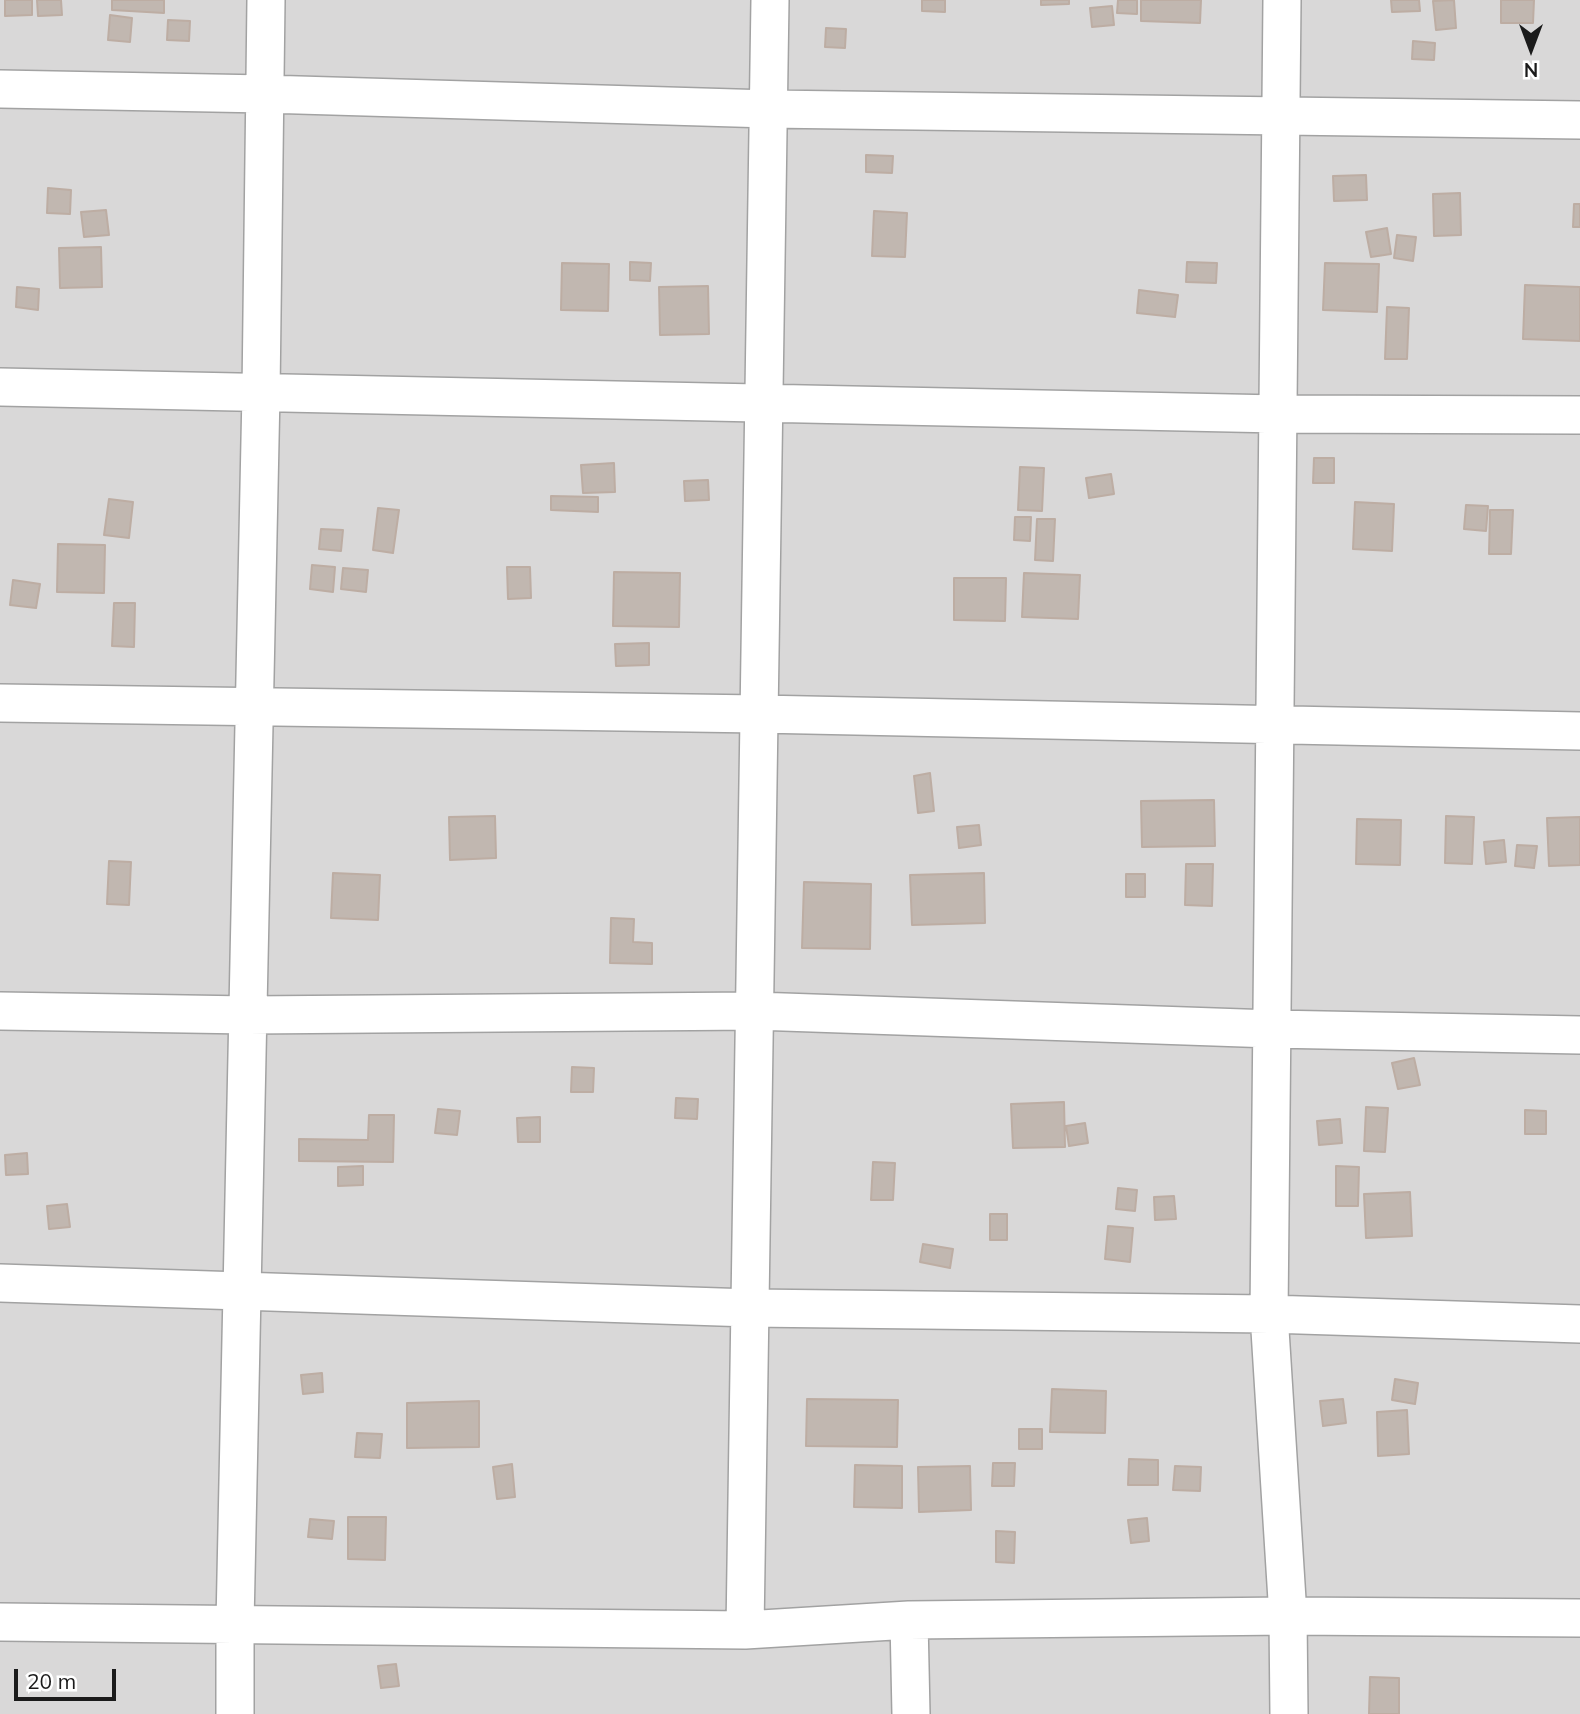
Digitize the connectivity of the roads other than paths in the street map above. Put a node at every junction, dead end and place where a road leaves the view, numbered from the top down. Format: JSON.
{"nodes":[{"id":1,"x":266,"y":0,"type":"edge"},
{"id":2,"x":771,"y":0,"type":"edge"},
{"id":3,"x":1282,"y":0,"type":"edge"},
{"id":4,"x":0,"y":89,"type":"edge"},
{"id":5,"x":265,"y":94,"type":"junction"},
{"id":6,"x":769,"y":109,"type":"junction"},
{"id":7,"x":1281,"y":117,"type":"junction"},
{"id":8,"x":1580,"y":120,"type":"edge"},
{"id":9,"x":0,"y":387,"type":"edge"},
{"id":10,"x":261,"y":393,"type":"junction"},
{"id":11,"x":764,"y":403,"type":"junction"},
{"id":12,"x":1278,"y":414,"type":"junction"},
{"id":13,"x":1580,"y":415,"type":"edge"},
{"id":14,"x":0,"y":703,"type":"edge"},
{"id":15,"x":254,"y":706,"type":"junction"},
{"id":16,"x":759,"y":714,"type":"junction"},
{"id":17,"x":1275,"y":725,"type":"junction"},
{"id":18,"x":1580,"y":731,"type":"edge"},
{"id":19,"x":0,"y":1011,"type":"edge"},
{"id":20,"x":755,"y":1011,"type":"junction"},
{"id":21,"x":248,"y":1015,"type":"junction"},
{"id":22,"x":1272,"y":1029,"type":"junction"},
{"id":23,"x":1580,"y":1035,"type":"edge"},
{"id":24,"x":0,"y":1283,"type":"edge"},
{"id":25,"x":242,"y":1291,"type":"junction"},
{"id":26,"x":750,"y":1308,"type":"junction"},
{"id":27,"x":1269,"y":1314,"type":"junction"},
{"id":28,"x":1580,"y":1324,"type":"edge"},
{"id":29,"x":1288,"y":1615,"type":"junction"},
{"id":30,"x":1580,"y":1618,"type":"edge"},
{"id":31,"x":909,"y":1620,"type":"junction"},
{"id":32,"x":0,"y":1622,"type":"edge"},
{"id":33,"x":235,"y":1623,"type":"junction"},
{"id":34,"x":745,"y":1630,"type":"junction"},
{"id":35,"x":235,"y":1714,"type":"edge"},
{"id":36,"x":911,"y":1714,"type":"edge"},
{"id":37,"x":1289,"y":1714,"type":"edge"}],
"edges":[{"from":1,"to":5,"type":"street"},
{"from":2,"to":6,"type":"street"},
{"from":3,"to":7,"type":"street"},
{"from":4,"to":5,"type":"street"},
{"from":5,"to":6,"type":"street"},
{"from":5,"to":10,"type":"street"},
{"from":6,"to":7,"type":"street"},
{"from":6,"to":11,"type":"street"},
{"from":7,"to":8,"type":"street"},
{"from":7,"to":12,"type":"street"},
{"from":9,"to":10,"type":"street"},
{"from":10,"to":11,"type":"street"},
{"from":10,"to":15,"type":"street"},
{"from":11,"to":12,"type":"street"},
{"from":11,"to":16,"type":"street"},
{"from":12,"to":13,"type":"street"},
{"from":12,"to":17,"type":"street"},
{"from":14,"to":15,"type":"street"},
{"from":15,"to":16,"type":"street"},
{"from":15,"to":21,"type":"street"},
{"from":16,"to":17,"type":"street"},
{"from":16,"to":20,"type":"street"},
{"from":17,"to":18,"type":"street"},
{"from":17,"to":22,"type":"street"},
{"from":19,"to":21,"type":"street"},
{"from":20,"to":21,"type":"street"},
{"from":20,"to":22,"type":"street"},
{"from":20,"to":26,"type":"street"},
{"from":21,"to":25,"type":"street"},
{"from":22,"to":23,"type":"street"},
{"from":22,"to":27,"type":"street"},
{"from":24,"to":25,"type":"street"},
{"from":25,"to":26,"type":"street"},
{"from":25,"to":33,"type":"street"},
{"from":26,"to":27,"type":"street"},
{"from":26,"to":34,"type":"street"},
{"from":27,"to":28,"type":"street"},
{"from":27,"to":29,"type":"street"},
{"from":29,"to":30,"type":"street"},
{"from":29,"to":31,"type":"street"},
{"from":29,"to":37,"type":"street"},
{"from":31,"to":34,"type":"street"},
{"from":31,"to":36,"type":"street"},
{"from":32,"to":33,"type":"street"},
{"from":33,"to":34,"type":"street"},
{"from":33,"to":35,"type":"street"}]}
